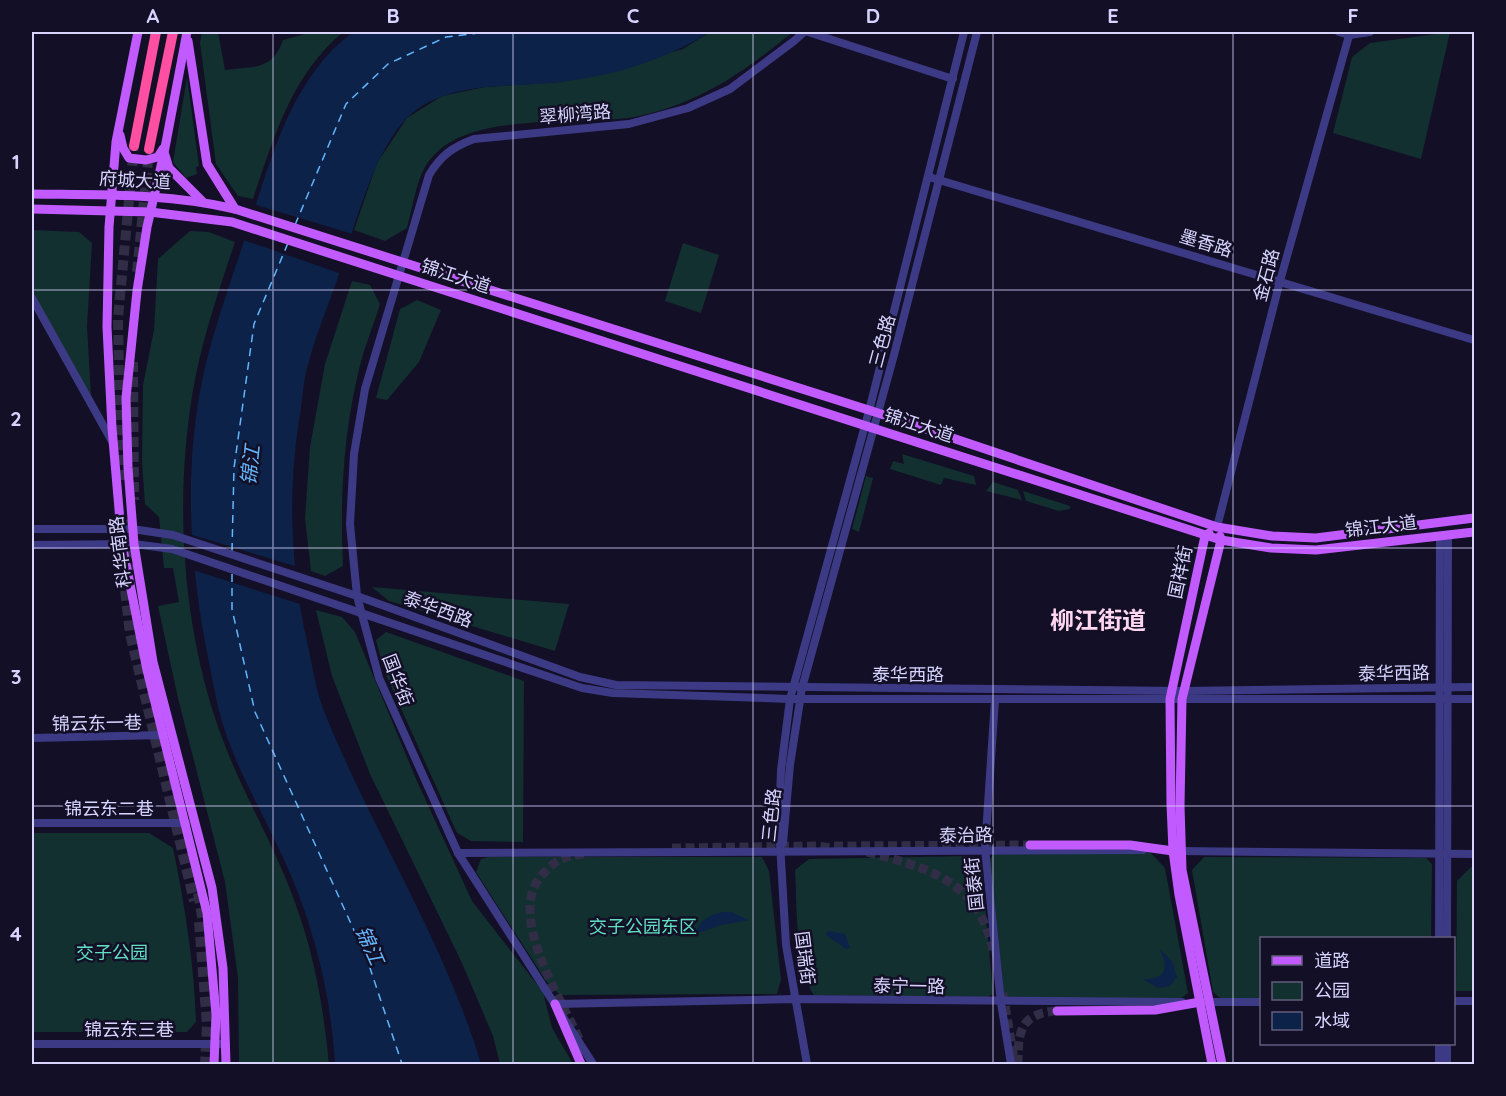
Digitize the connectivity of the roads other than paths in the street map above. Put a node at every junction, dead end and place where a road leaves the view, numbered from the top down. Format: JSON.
{"nodes":[{"id":1,"x":138,"y":32,"type":"edge"},
{"id":2,"x":156,"y":32,"type":"edge"},
{"id":3,"x":173,"y":32,"type":"edge"},
{"id":4,"x":187,"y":32,"type":"edge"},
{"id":5,"x":804,"y":32,"type":"edge"},
{"id":6,"x":808,"y":32,"type":"edge"},
{"id":7,"x":964,"y":32,"type":"edge"},
{"id":8,"x":977,"y":32,"type":"edge"},
{"id":9,"x":1339,"y":32,"type":"edge"},
{"id":10,"x":1370,"y":32,"type":"edge"},
{"id":11,"x":1350,"y":33,"type":"edge"},
{"id":12,"x":953,"y":79,"type":"junction"},
{"id":13,"x":119,"y":126,"type":"junction"},
{"id":14,"x":166,"y":142,"type":"junction"},
{"id":15,"x":134,"y":146,"type":"tunnel mouth"},
{"id":16,"x":149,"y":149,"type":"tunnel mouth"},
{"id":17,"x":164,"y":153,"type":"junction"},
{"id":18,"x":929,"y":177,"type":"junction"},
{"id":19,"x":940,"y":180,"type":"junction"},
{"id":20,"x":32,"y":194,"type":"edge"},
{"id":21,"x":112,"y":195,"type":"junction"},
{"id":22,"x":154,"y":196,"type":"junction"},
{"id":23,"x":202,"y":201,"type":"junction"},
{"id":24,"x":32,"y":209,"type":"edge"},
{"id":25,"x":235,"y":209,"type":"junction"},
{"id":26,"x":111,"y":212,"type":"junction"},
{"id":27,"x":150,"y":212,"type":"junction"},
{"id":28,"x":403,"y":262,"type":"junction"},
{"id":29,"x":363,"y":264,"type":"joint"},
{"id":30,"x":399,"y":275,"type":"junction"},
{"id":31,"x":1280,"y":281,"type":"junction"},
{"id":32,"x":32,"y":298,"type":"edge"},
{"id":33,"x":1474,"y":340,"type":"edge"},
{"id":34,"x":873,"y":412,"type":"junction"},
{"id":35,"x":869,"y":426,"type":"junction"},
{"id":36,"x":113,"y":444,"type":"junction"},
{"id":37,"x":1474,"y":518,"type":"edge"},
{"id":38,"x":1217,"y":527,"type":"junction"},
{"id":39,"x":32,"y":529,"type":"edge"},
{"id":40,"x":121,"y":529,"type":"junction"},
{"id":41,"x":132,"y":529,"type":"junction"},
{"id":42,"x":1474,"y":532,"type":"edge"},
{"id":43,"x":1205,"y":536,"type":"junction"},
{"id":44,"x":1444,"y":536,"type":"junction"},
{"id":45,"x":1221,"y":540,"type":"junction"},
{"id":46,"x":122,"y":544,"type":"junction"},
{"id":47,"x":134,"y":544,"type":"junction"},
{"id":48,"x":32,"y":545,"type":"edge"},
{"id":49,"x":357,"y":596,"type":"junction"},
{"id":50,"x":360,"y":613,"type":"junction"},
{"id":51,"x":1474,"y":687,"type":"edge"},
{"id":52,"x":798,"y":688,"type":"junction"},
{"id":53,"x":1444,"y":688,"type":"junction"},
{"id":54,"x":1171,"y":695,"type":"junction"},
{"id":55,"x":1183,"y":695,"type":"junction"},
{"id":56,"x":1443,"y":698,"type":"junction"},
{"id":57,"x":790,"y":699,"type":"junction"},
{"id":58,"x":800,"y":699,"type":"junction"},
{"id":59,"x":1474,"y":699,"type":"edge"},
{"id":60,"x":995,"y":700,"type":"junction"},
{"id":61,"x":164,"y":735,"type":"junction"},
{"id":62,"x":32,"y":738,"type":"edge"},
{"id":63,"x":186,"y":823,"type":"junction"},
{"id":64,"x":32,"y":824,"type":"edge"},
{"id":65,"x":1030,"y":845,"type":"tunnel mouth"},
{"id":66,"x":985,"y":849,"type":"junction"},
{"id":67,"x":1177,"y":852,"type":"junction"},
{"id":68,"x":458,"y":853,"type":"junction"},
{"id":69,"x":782,"y":853,"type":"junction"},
{"id":70,"x":1443,"y":854,"type":"junction"},
{"id":71,"x":1474,"y":855,"type":"edge"},
{"id":72,"x":1440,"y":937,"type":"edge"},
{"id":73,"x":1447,"y":937,"type":"edge"},
{"id":74,"x":795,"y":999,"type":"junction"},
{"id":75,"x":1455,"y":1001,"type":"edge"},
{"id":76,"x":1474,"y":1001,"type":"edge"},
{"id":77,"x":1205,"y":1002,"type":"junction"},
{"id":78,"x":1260,"y":1002,"type":"edge"},
{"id":79,"x":1001,"y":1003,"type":"junction"},
{"id":80,"x":555,"y":1005,"type":"junction"},
{"id":81,"x":1057,"y":1011,"type":"tunnel mouth"},
{"id":82,"x":32,"y":1044,"type":"edge"},
{"id":83,"x":215,"y":1044,"type":"junction"},
{"id":84,"x":226,"y":1044,"type":"junction"},
{"id":85,"x":1440,"y":1045,"type":"edge"},
{"id":86,"x":1447,"y":1045,"type":"edge"},
{"id":87,"x":214,"y":1065,"type":"edge"},
{"id":88,"x":226,"y":1065,"type":"edge"},
{"id":89,"x":581,"y":1065,"type":"edge"},
{"id":90,"x":593,"y":1065,"type":"edge"},
{"id":91,"x":807,"y":1065,"type":"edge"},
{"id":92,"x":1011,"y":1065,"type":"edge"},
{"id":93,"x":1212,"y":1065,"type":"edge"},
{"id":94,"x":1222,"y":1065,"type":"edge"},
{"id":95,"x":1440,"y":1065,"type":"edge"},
{"id":96,"x":1447,"y":1065,"type":"edge"}],
"edges":[{"from":1,"to":13,"type":"main road","name":"科华南路"},
{"from":2,"to":15,"type":"highway"},
{"from":3,"to":16,"type":"highway"},
{"from":4,"to":14,"type":"main road","name":"科华南路"},
{"from":4,"to":25,"type":"main road"},
{"from":5,"to":28,"type":"street","name":"翠柳湾路"},
{"from":6,"to":12,"type":"street"},
{"from":7,"to":12,"type":"street","name":"三色路"},
{"from":8,"to":19,"type":"street","name":"三色路"},
{"from":9,"to":11,"type":"street"},
{"from":10,"to":11,"type":"street"},
{"from":11,"to":31,"type":"street","name":"金石路"},
{"from":12,"to":18,"type":"street","name":"三色路"},
{"from":13,"to":14,"type":"main road"},
{"from":13,"to":21,"type":"main road","name":"科华南路"},
{"from":14,"to":17,"type":"main road","name":"科华南路"},
{"from":17,"to":22,"type":"main road","name":"科华南路"},
{"from":17,"to":23,"type":"main road"},
{"from":18,"to":19,"type":"street","name":"墨香路"},
{"from":18,"to":34,"type":"street","name":"三色路"},
{"from":19,"to":31,"type":"street","name":"墨香路"},
{"from":19,"to":34,"type":"street","name":"三色路"},
{"from":20,"to":21,"type":"main road","name":"府城大道"},
{"from":21,"to":22,"type":"main road","name":"府城大道"},
{"from":21,"to":26,"type":"main road","name":"科华南路"},
{"from":22,"to":23,"type":"main road","name":"府城大道"},
{"from":22,"to":27,"type":"main road","name":"科华南路"},
{"from":23,"to":25,"type":"main road","name":"府城大道"},
{"from":24,"to":26,"type":"main road","name":"府城大道"},
{"from":25,"to":28,"type":"main road","name":"锦江大道"},
{"from":26,"to":27,"type":"main road","name":"府城大道"},
{"from":26,"to":36,"type":"main road","name":"科华南路"},
{"from":27,"to":29,"type":"main road","name":"府城大道"},
{"from":27,"to":41,"type":"main road","name":"科华南路"},
{"from":28,"to":30,"type":"street","name":"国华街"},
{"from":28,"to":34,"type":"main road","name":"锦江大道"},
{"from":29,"to":30,"type":"main road","name":"锦江大道"},
{"from":30,"to":35,"type":"main road","name":"锦江大道"},
{"from":30,"to":49,"type":"street","name":"国华街"},
{"from":31,"to":33,"type":"street","name":"墨香路"},
{"from":31,"to":38,"type":"street","name":"金石路"},
{"from":32,"to":36,"type":"street"},
{"from":34,"to":35,"type":"street","name":"三色路"},
{"from":34,"to":38,"type":"main road","name":"锦江大道"},
{"from":35,"to":43,"type":"main road","name":"锦江大道"},
{"from":35,"to":52,"type":"street","name":"三色路"},
{"from":36,"to":40,"type":"main road","name":"科华南路"},
{"from":37,"to":38,"type":"main road","name":"锦江大道"},
{"from":38,"to":43,"type":"main road","name":"国祥街"},
{"from":38,"to":45,"type":"main road","name":"国祥街"},
{"from":39,"to":40,"type":"street","name":"泰华西路"},
{"from":40,"to":41,"type":"street","name":"泰华西路"},
{"from":40,"to":46,"type":"main road","name":"科华南路"},
{"from":41,"to":47,"type":"main road","name":"科华南路"},
{"from":41,"to":49,"type":"street","name":"泰华西路"},
{"from":42,"to":44,"type":"main road","name":"锦江大道"},
{"from":43,"to":45,"type":"main road","name":"锦江大道"},
{"from":43,"to":54,"type":"main road","name":"国祥街"},
{"from":44,"to":45,"type":"main road","name":"锦江大道"},
{"from":44,"to":53,"type":"street"},
{"from":45,"to":55,"type":"main road","name":"国祥街"},
{"from":46,"to":47,"type":"street","name":"泰华西路"},
{"from":46,"to":48,"type":"street","name":"泰华西路"},
{"from":46,"to":61,"type":"main road","name":"科华南路"},
{"from":47,"to":50,"type":"street","name":"泰华西路"},
{"from":47,"to":84,"type":"main road","name":"科华南路"},
{"from":49,"to":50,"type":"street","name":"国华街"},
{"from":49,"to":52,"type":"street","name":"泰华西路"},
{"from":50,"to":57,"type":"street","name":"泰华西路"},
{"from":50,"to":68,"type":"street","name":"国华街"},
{"from":51,"to":53,"type":"street","name":"泰华西路"},
{"from":52,"to":54,"type":"street","name":"泰华西路"},
{"from":52,"to":57,"type":"street","name":"三色路"},
{"from":52,"to":58,"type":"street","name":"三色路"},
{"from":53,"to":55,"type":"street","name":"泰华西路"},
{"from":53,"to":56,"type":"street"},
{"from":54,"to":55,"type":"street","name":"泰华西路"},
{"from":54,"to":60,"type":"street","name":"泰华西路"},
{"from":54,"to":67,"type":"main road","name":"国祥街"},
{"from":55,"to":56,"type":"street","name":"泰华西路"},
{"from":55,"to":67,"type":"main road","name":"国祥街"},
{"from":56,"to":59,"type":"street","name":"泰华西路"},
{"from":56,"to":70,"type":"street"},
{"from":57,"to":58,"type":"street","name":"泰华西路"},
{"from":57,"to":69,"type":"street","name":"三色路"},
{"from":58,"to":60,"type":"street","name":"泰华西路"},
{"from":58,"to":69,"type":"street","name":"三色路"},
{"from":60,"to":66,"type":"street","name":"国泰街"},
{"from":61,"to":62,"type":"street","name":"锦云东一巷"},
{"from":61,"to":63,"type":"main road","name":"科华南路"},
{"from":63,"to":64,"type":"street","name":"锦云东二巷"},
{"from":63,"to":83,"type":"main road","name":"科华南路"},
{"from":65,"to":67,"type":"main road"},
{"from":66,"to":67,"type":"street","name":"泰治路"},
{"from":66,"to":69,"type":"street","name":"泰治路"},
{"from":66,"to":79,"type":"street","name":"国泰街"},
{"from":67,"to":70,"type":"street","name":"泰治路"},
{"from":67,"to":77,"type":"main road","name":"国祥街"},
{"from":68,"to":69,"type":"street","name":"泰治路"},
{"from":68,"to":80,"type":"street","name":"国华街"},
{"from":69,"to":74,"type":"street","name":"国瑞街"},
{"from":70,"to":71,"type":"street","name":"泰治路"},
{"from":70,"to":72,"type":"street"},
{"from":70,"to":73,"type":"street"},
{"from":74,"to":79,"type":"street","name":"泰宁一路"},
{"from":74,"to":80,"type":"street","name":"泰宁一路"},
{"from":74,"to":91,"type":"street","name":"国瑞街"},
{"from":75,"to":76,"type":"street"},
{"from":77,"to":78,"type":"street","name":"泰宁一路"},
{"from":77,"to":79,"type":"street","name":"泰宁一路"},
{"from":77,"to":81,"type":"main road"},
{"from":77,"to":93,"type":"main road","name":"国祥街"},
{"from":77,"to":94,"type":"main road","name":"国祥街"},
{"from":79,"to":92,"type":"street","name":"国泰街"},
{"from":80,"to":89,"type":"main road"},
{"from":80,"to":90,"type":"street","name":"国华街"},
{"from":82,"to":83,"type":"street","name":"锦云东三巷"},
{"from":83,"to":84,"type":"street","name":"锦云东三巷"},
{"from":83,"to":87,"type":"main road","name":"科华南路"},
{"from":84,"to":88,"type":"main road","name":"科华南路"},
{"from":85,"to":95,"type":"street"},
{"from":86,"to":96,"type":"street"}]}
